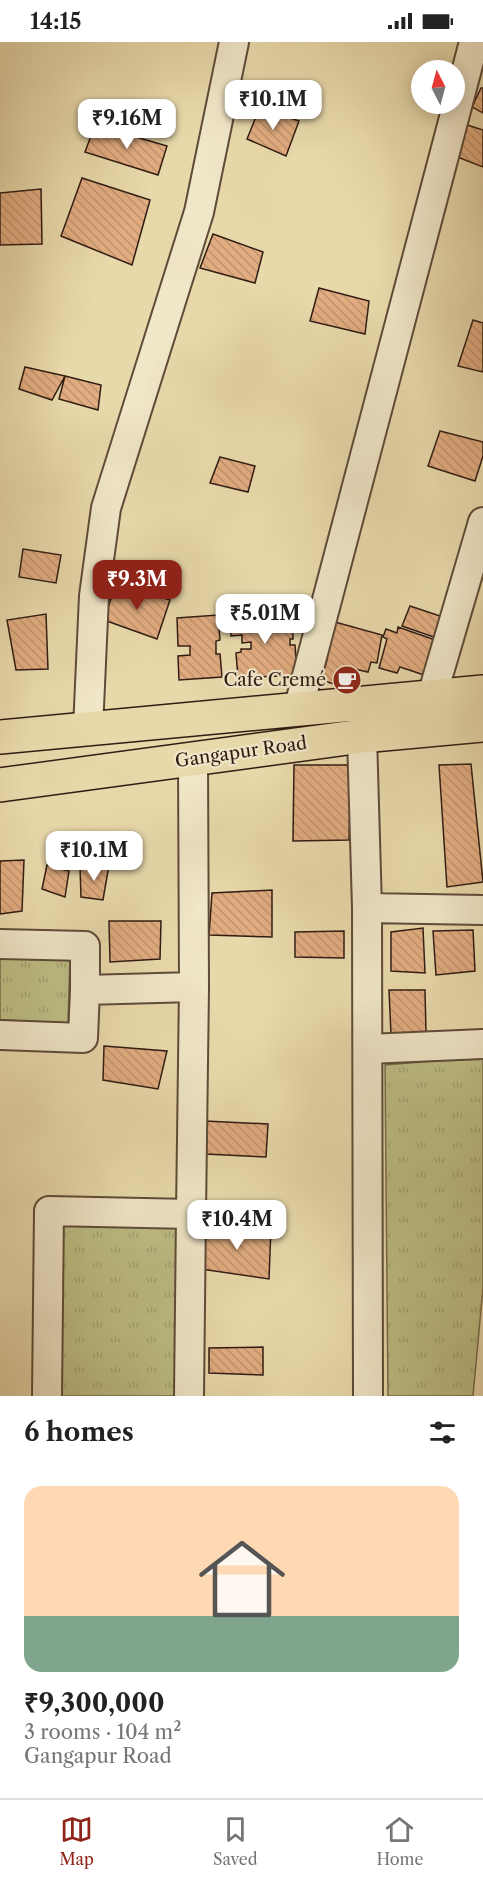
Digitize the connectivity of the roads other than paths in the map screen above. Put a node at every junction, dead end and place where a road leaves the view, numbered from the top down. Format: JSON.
{"nodes":[{"id":1,"x":234,"y":42,"type":"edge"},
{"id":2,"x":474,"y":42,"type":"edge"},
{"id":3,"x":483,"y":522,"type":"edge"},
{"id":4,"x":483,"y":692,"type":"edge"},
{"id":5,"x":432,"y":696,"type":"junction"},
{"id":6,"x":298,"y":710,"type":"junction"},
{"id":7,"x":483,"y":725,"type":"edge"},
{"id":8,"x":88,"y":729,"type":"junction"},
{"id":9,"x":363,"y":736,"type":"junction"},
{"id":10,"x":0,"y":737,"type":"edge"},
{"id":11,"x":193,"y":759,"type":"junction"},
{"id":12,"x":0,"y":785,"type":"edge"},
{"id":13,"x":367,"y":908,"type":"junction"},
{"id":14,"x":483,"y":910,"type":"edge"},
{"id":15,"x":0,"y":944,"type":"edge"},
{"id":16,"x":194,"y":987,"type":"junction"},
{"id":17,"x":85,"y":990,"type":"junction"},
{"id":18,"x":0,"y":1035,"type":"edge"},
{"id":19,"x":483,"y":1044,"type":"edge"},
{"id":20,"x":368,"y":1049,"type":"junction"},
{"id":21,"x":190,"y":1215,"type":"junction"},
{"id":22,"x":47,"y":1396,"type":"edge"},
{"id":23,"x":189,"y":1396,"type":"edge"},
{"id":24,"x":368,"y":1396,"type":"edge"}],
"edges":[{"from":1,"to":8,"type":"street"},
{"from":2,"to":6,"type":"street"},
{"from":3,"to":5,"type":"street"},
{"from":4,"to":5,"type":"main road","name":"Gangapur Road"},
{"from":5,"to":6,"type":"main road","name":"Gangapur Road"},
{"from":6,"to":8,"type":"main road","name":"Gangapur Road"},
{"from":7,"to":9,"type":"main road","name":"Gangapur Road"},
{"from":8,"to":10,"type":"main road","name":"Gangapur Road"},
{"from":9,"to":11,"type":"main road","name":"Gangapur Road"},
{"from":9,"to":13,"type":"street"},
{"from":11,"to":12,"type":"main road","name":"Gangapur Road"},
{"from":11,"to":16,"type":"street"},
{"from":13,"to":14,"type":"street"},
{"from":13,"to":20,"type":"street"},
{"from":15,"to":17,"type":"street"},
{"from":16,"to":17,"type":"street"},
{"from":16,"to":21,"type":"street"},
{"from":17,"to":18,"type":"street"},
{"from":19,"to":20,"type":"street"},
{"from":20,"to":24,"type":"street"},
{"from":21,"to":22,"type":"street"},
{"from":21,"to":23,"type":"street"}]}
